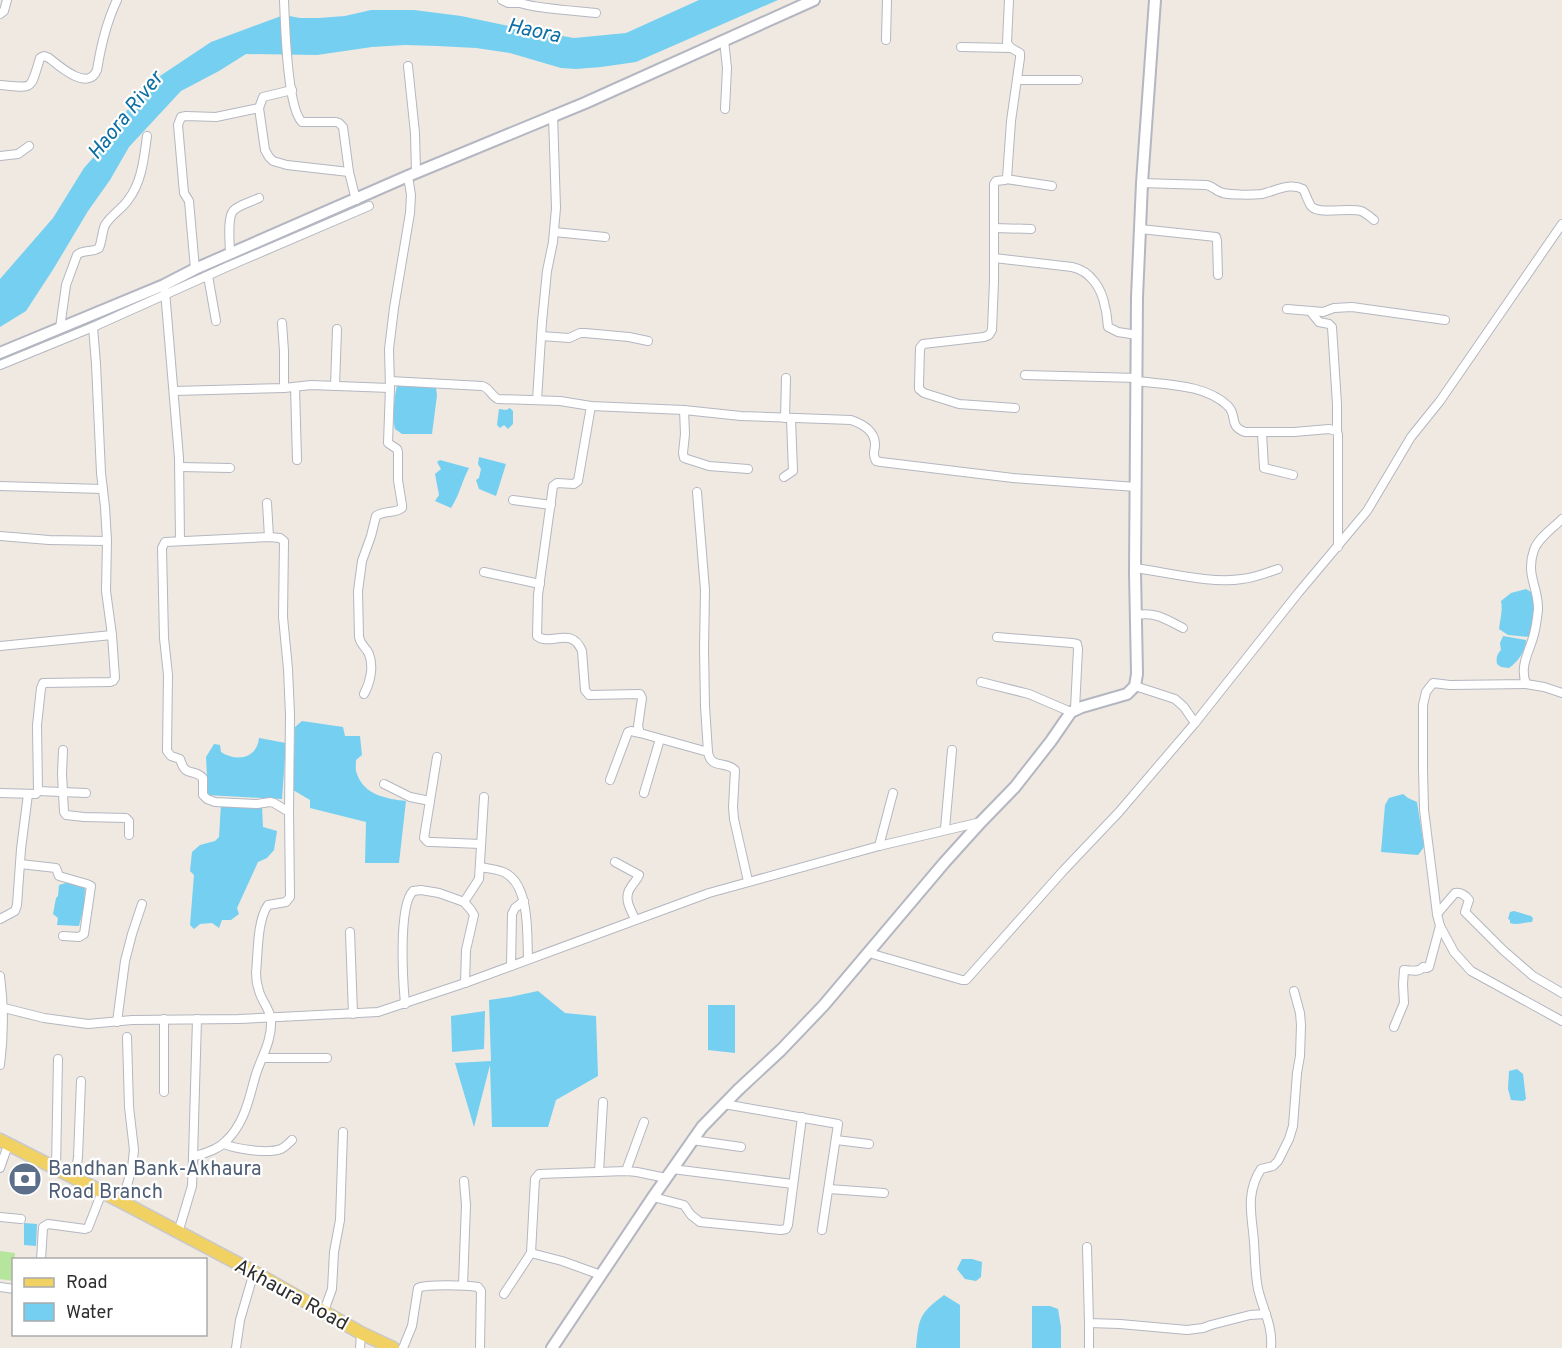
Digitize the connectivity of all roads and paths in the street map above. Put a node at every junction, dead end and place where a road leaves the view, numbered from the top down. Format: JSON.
{"nodes":[{"id":1,"x":7,"y":0,"type":"edge"},
{"id":2,"x":117,"y":0,"type":"edge"},
{"id":3,"x":284,"y":0,"type":"edge"},
{"id":4,"x":502,"y":0,"type":"edge"},
{"id":5,"x":814,"y":0,"type":"edge"},
{"id":6,"x":887,"y":0,"type":"edge"},
{"id":7,"x":1009,"y":0,"type":"edge"},
{"id":8,"x":1155,"y":0,"type":"edge"},
{"id":9,"x":516,"y":2,"type":"edge"},
{"id":10,"x":596,"y":13,"type":"dead end"},
{"id":11,"x":0,"y":14,"type":"edge"},
{"id":12,"x":724,"y":40,"type":"junction"},
{"id":13,"x":886,"y":40,"type":"dead end"},
{"id":14,"x":960,"y":47,"type":"dead end"},
{"id":15,"x":1011,"y":48,"type":"junction"},
{"id":16,"x":408,"y":66,"type":"dead end"},
{"id":17,"x":1017,"y":80,"type":"junction"},
{"id":18,"x":1078,"y":81,"type":"dead end"},
{"id":19,"x":0,"y":85,"type":"edge"},
{"id":20,"x":292,"y":90,"type":"junction"},
{"id":21,"x":259,"y":108,"type":"junction"},
{"id":22,"x":725,"y":109,"type":"dead end"},
{"id":23,"x":553,"y":115,"type":"junction"},
{"id":24,"x":147,"y":136,"type":"dead end"},
{"id":25,"x":29,"y":146,"type":"dead end"},
{"id":26,"x":0,"y":156,"type":"edge"},
{"id":27,"x":349,"y":172,"type":"junction"},
{"id":28,"x":412,"y":174,"type":"junction"},
{"id":29,"x":1006,"y":179,"type":"junction"},
{"id":30,"x":1142,"y":183,"type":"junction"},
{"id":31,"x":1052,"y":186,"type":"dead end"},
{"id":32,"x":259,"y":198,"type":"dead end"},
{"id":33,"x":356,"y":200,"type":"junction"},
{"id":34,"x":369,"y":206,"type":"dead end"},
{"id":35,"x":1374,"y":220,"type":"dead end"},
{"id":36,"x":1562,"y":224,"type":"edge"},
{"id":37,"x":994,"y":228,"type":"junction"},
{"id":38,"x":1031,"y":229,"type":"dead end"},
{"id":39,"x":1140,"y":229,"type":"junction"},
{"id":40,"x":554,"y":232,"type":"junction"},
{"id":41,"x":605,"y":237,"type":"dead end"},
{"id":42,"x":230,"y":254,"type":"junction"},
{"id":43,"x":994,"y":258,"type":"junction"},
{"id":44,"x":195,"y":269,"type":"junction"},
{"id":45,"x":1218,"y":275,"type":"dead end"},
{"id":46,"x":208,"y":276,"type":"junction"},
{"id":47,"x":165,"y":290,"type":"junction"},
{"id":48,"x":1287,"y":309,"type":"dead end"},
{"id":49,"x":1310,"y":311,"type":"junction"},
{"id":50,"x":1445,"y":320,"type":"dead end"},
{"id":51,"x":216,"y":321,"type":"dead end"},
{"id":52,"x":282,"y":323,"type":"dead end"},
{"id":53,"x":93,"y":327,"type":"junction"},
{"id":54,"x":60,"y":328,"type":"junction"},
{"id":55,"x":337,"y":329,"type":"dead end"},
{"id":56,"x":1137,"y":335,"type":"junction"},
{"id":57,"x":541,"y":336,"type":"junction"},
{"id":58,"x":648,"y":341,"type":"dead end"},
{"id":59,"x":0,"y":353,"type":"edge"},
{"id":60,"x":0,"y":365,"type":"edge"},
{"id":61,"x":1025,"y":375,"type":"dead end"},
{"id":62,"x":786,"y":378,"type":"dead end"},
{"id":63,"x":1137,"y":380,"type":"junction"},
{"id":64,"x":390,"y":385,"type":"junction"},
{"id":65,"x":335,"y":386,"type":"junction"},
{"id":66,"x":295,"y":387,"type":"junction"},
{"id":67,"x":284,"y":388,"type":"junction"},
{"id":68,"x":174,"y":391,"type":"junction"},
{"id":69,"x":537,"y":400,"type":"junction"},
{"id":70,"x":591,"y":406,"type":"junction"},
{"id":71,"x":1015,"y":408,"type":"dead end"},
{"id":72,"x":684,"y":410,"type":"junction"},
{"id":73,"x":788,"y":418,"type":"junction"},
{"id":74,"x":1337,"y":431,"type":"junction"},
{"id":75,"x":1262,"y":433,"type":"junction"},
{"id":76,"x":297,"y":460,"type":"dead end"},
{"id":77,"x":180,"y":467,"type":"junction"},
{"id":78,"x":230,"y":468,"type":"dead end"},
{"id":79,"x":748,"y":469,"type":"dead end"},
{"id":80,"x":1293,"y":475,"type":"dead end"},
{"id":81,"x":784,"y":477,"type":"dead end"},
{"id":82,"x":0,"y":486,"type":"edge"},
{"id":83,"x":1136,"y":487,"type":"junction"},
{"id":84,"x":103,"y":489,"type":"junction"},
{"id":85,"x":697,"y":492,"type":"dead end"},
{"id":86,"x":513,"y":500,"type":"dead end"},
{"id":87,"x":267,"y":503,"type":"dead end"},
{"id":88,"x":550,"y":505,"type":"junction"},
{"id":89,"x":1562,"y":519,"type":"edge"},
{"id":90,"x":0,"y":536,"type":"edge"},
{"id":91,"x":268,"y":537,"type":"junction"},
{"id":92,"x":107,"y":541,"type":"junction"},
{"id":93,"x":180,"y":541,"type":"junction"},
{"id":94,"x":1338,"y":547,"type":"junction"},
{"id":95,"x":1135,"y":567,"type":"junction"},
{"id":96,"x":1278,"y":569,"type":"dead end"},
{"id":97,"x":484,"y":572,"type":"dead end"},
{"id":98,"x":540,"y":584,"type":"junction"},
{"id":99,"x":1136,"y":615,"type":"junction"},
{"id":100,"x":1183,"y":628,"type":"dead end"},
{"id":101,"x":112,"y":635,"type":"junction"},
{"id":102,"x":997,"y":637,"type":"dead end"},
{"id":103,"x":0,"y":646,"type":"edge"},
{"id":104,"x":981,"y":682,"type":"dead end"},
{"id":105,"x":1527,"y":684,"type":"junction"},
{"id":106,"x":1135,"y":686,"type":"junction"},
{"id":107,"x":1562,"y":693,"type":"edge"},
{"id":108,"x":364,"y":694,"type":"dead end"},
{"id":109,"x":1073,"y":711,"type":"junction"},
{"id":110,"x":1195,"y":723,"type":"junction"},
{"id":111,"x":640,"y":733,"type":"junction"},
{"id":112,"x":660,"y":740,"type":"junction"},
{"id":113,"x":63,"y":750,"type":"dead end"},
{"id":114,"x":952,"y":750,"type":"dead end"},
{"id":115,"x":708,"y":752,"type":"junction"},
{"id":116,"x":437,"y":757,"type":"dead end"},
{"id":117,"x":610,"y":780,"type":"dead end"},
{"id":118,"x":384,"y":784,"type":"dead end"},
{"id":119,"x":38,"y":791,"type":"junction"},
{"id":120,"x":64,"y":791,"type":"junction"},
{"id":121,"x":86,"y":792,"type":"dead end"},
{"id":122,"x":0,"y":793,"type":"edge"},
{"id":123,"x":644,"y":793,"type":"dead end"},
{"id":124,"x":28,"y":794,"type":"junction"},
{"id":125,"x":893,"y":794,"type":"dead end"},
{"id":126,"x":484,"y":796,"type":"dead end"},
{"id":127,"x":430,"y":801,"type":"junction"},
{"id":128,"x":289,"y":812,"type":"junction"},
{"id":129,"x":978,"y":826,"type":"junction"},
{"id":130,"x":945,"y":829,"type":"junction"},
{"id":131,"x":129,"y":835,"type":"dead end"},
{"id":132,"x":482,"y":844,"type":"junction"},
{"id":133,"x":879,"y":846,"type":"junction"},
{"id":134,"x":615,"y":862,"type":"dead end"},
{"id":135,"x":20,"y":864,"type":"junction"},
{"id":136,"x":480,"y":867,"type":"junction"},
{"id":137,"x":748,"y":881,"type":"junction"},
{"id":138,"x":524,"y":901,"type":"junction"},
{"id":139,"x":464,"y":902,"type":"junction"},
{"id":140,"x":142,"y":904,"type":"dead end"},
{"id":141,"x":1437,"y":914,"type":"junction"},
{"id":142,"x":1,"y":919,"type":"edge"},
{"id":143,"x":635,"y":919,"type":"junction"},
{"id":144,"x":1440,"y":926,"type":"junction"},
{"id":145,"x":350,"y":932,"type":"dead end"},
{"id":146,"x":63,"y":936,"type":"dead end"},
{"id":147,"x":869,"y":953,"type":"junction"},
{"id":148,"x":528,"y":959,"type":"junction"},
{"id":149,"x":511,"y":966,"type":"junction"},
{"id":150,"x":0,"y":976,"type":"edge"},
{"id":151,"x":465,"y":982,"type":"junction"},
{"id":152,"x":1294,"y":991,"type":"dead end"},
{"id":153,"x":1562,"y":993,"type":"edge"},
{"id":154,"x":405,"y":1004,"type":"junction"},
{"id":155,"x":4,"y":1008,"type":"junction"},
{"id":156,"x":353,"y":1014,"type":"junction"},
{"id":157,"x":271,"y":1018,"type":"junction"},
{"id":158,"x":164,"y":1019,"type":"junction"},
{"id":159,"x":197,"y":1019,"type":"junction"},
{"id":160,"x":1562,"y":1021,"type":"edge"},
{"id":161,"x":117,"y":1022,"type":"junction"},
{"id":162,"x":1394,"y":1027,"type":"dead end"},
{"id":163,"x":127,"y":1037,"type":"dead end"},
{"id":164,"x":263,"y":1058,"type":"junction"},
{"id":165,"x":327,"y":1058,"type":"dead end"},
{"id":166,"x":58,"y":1059,"type":"dead end"},
{"id":167,"x":0,"y":1065,"type":"edge"},
{"id":168,"x":81,"y":1081,"type":"dead end"},
{"id":169,"x":164,"y":1092,"type":"dead end"},
{"id":170,"x":603,"y":1102,"type":"dead end"},
{"id":171,"x":724,"y":1104,"type":"junction"},
{"id":172,"x":802,"y":1117,"type":"junction"},
{"id":173,"x":644,"y":1122,"type":"dead end"},
{"id":174,"x":343,"y":1132,"type":"dead end"},
{"id":175,"x":292,"y":1140,"type":"dead end"},
{"id":176,"x":692,"y":1140,"type":"junction"},
{"id":177,"x":836,"y":1140,"type":"junction"},
{"id":178,"x":4,"y":1142,"type":"edge"},
{"id":179,"x":224,"y":1144,"type":"junction"},
{"id":180,"x":868,"y":1144,"type":"dead end"},
{"id":181,"x":741,"y":1147,"type":"dead end"},
{"id":182,"x":193,"y":1157,"type":"junction"},
{"id":183,"x":0,"y":1168,"type":"edge"},
{"id":184,"x":56,"y":1169,"type":"junction"},
{"id":185,"x":626,"y":1171,"type":"junction"},
{"id":186,"x":599,"y":1172,"type":"junction"},
{"id":187,"x":669,"y":1174,"type":"junction"},
{"id":188,"x":75,"y":1178,"type":"junction"},
{"id":189,"x":464,"y":1181,"type":"dead end"},
{"id":190,"x":793,"y":1184,"type":"junction"},
{"id":191,"x":829,"y":1189,"type":"junction"},
{"id":192,"x":102,"y":1192,"type":"junction"},
{"id":193,"x":884,"y":1193,"type":"dead end"},
{"id":194,"x":653,"y":1197,"type":"junction"},
{"id":195,"x":122,"y":1202,"type":"junction"},
{"id":196,"x":0,"y":1217,"type":"edge"},
{"id":197,"x":21,"y":1219,"type":"dead end"},
{"id":198,"x":822,"y":1230,"type":"dead end"},
{"id":199,"x":178,"y":1233,"type":"junction"},
{"id":200,"x":1087,"y":1247,"type":"dead end"},
{"id":201,"x":531,"y":1253,"type":"junction"},
{"id":202,"x":40,"y":1258,"type":"edge"},
{"id":203,"x":254,"y":1272,"type":"junction"},
{"id":204,"x":601,"y":1275,"type":"junction"},
{"id":205,"x":463,"y":1285,"type":"junction"},
{"id":206,"x":504,"y":1294,"type":"dead end"},
{"id":207,"x":324,"y":1311,"type":"junction"},
{"id":208,"x":1266,"y":1314,"type":"junction"},
{"id":209,"x":1089,"y":1323,"type":"junction"},
{"id":210,"x":361,"y":1333,"type":"junction"},
{"id":211,"x":236,"y":1348,"type":"edge"},
{"id":212,"x":360,"y":1348,"type":"edge"},
{"id":213,"x":393,"y":1348,"type":"edge"},
{"id":214,"x":403,"y":1348,"type":"edge"},
{"id":215,"x":480,"y":1348,"type":"edge"},
{"id":216,"x":552,"y":1348,"type":"edge"},
{"id":217,"x":1089,"y":1348,"type":"edge"},
{"id":218,"x":1271,"y":1348,"type":"edge"}],
"edges":[{"from":1,"to":11,"type":"street"},
{"from":2,"to":19,"type":"street"},
{"from":3,"to":20,"type":"street"},
{"from":4,"to":9,"type":"street"},
{"from":5,"to":12,"type":"street"},
{"from":6,"to":13,"type":"street"},
{"from":7,"to":15,"type":"street"},
{"from":8,"to":30,"type":"street"},
{"from":9,"to":10,"type":"street"},
{"from":12,"to":22,"type":"street"},
{"from":12,"to":23,"type":"street"},
{"from":14,"to":15,"type":"street"},
{"from":15,"to":17,"type":"street"},
{"from":16,"to":28,"type":"street"},
{"from":17,"to":18,"type":"street"},
{"from":17,"to":29,"type":"street"},
{"from":20,"to":21,"type":"street"},
{"from":20,"to":27,"type":"street"},
{"from":21,"to":27,"type":"street"},
{"from":21,"to":44,"type":"street"},
{"from":23,"to":28,"type":"street"},
{"from":23,"to":40,"type":"street"},
{"from":24,"to":54,"type":"street"},
{"from":25,"to":26,"type":"street"},
{"from":27,"to":33,"type":"street"},
{"from":28,"to":33,"type":"street"},
{"from":28,"to":64,"type":"street"},
{"from":29,"to":31,"type":"street"},
{"from":29,"to":37,"type":"street"},
{"from":30,"to":35,"type":"street"},
{"from":30,"to":39,"type":"street"},
{"from":32,"to":42,"type":"street"},
{"from":33,"to":42,"type":"street"},
{"from":34,"to":46,"type":"street"},
{"from":36,"to":94,"type":"street"},
{"from":37,"to":38,"type":"street"},
{"from":37,"to":43,"type":"street"},
{"from":39,"to":45,"type":"street"},
{"from":39,"to":56,"type":"street"},
{"from":40,"to":41,"type":"street"},
{"from":40,"to":57,"type":"street"},
{"from":42,"to":44,"type":"street"},
{"from":43,"to":56,"type":"street"},
{"from":43,"to":71,"type":"street"},
{"from":44,"to":47,"type":"street"},
{"from":46,"to":47,"type":"street"},
{"from":46,"to":51,"type":"street"},
{"from":47,"to":53,"type":"street"},
{"from":47,"to":54,"type":"street"},
{"from":47,"to":68,"type":"street"},
{"from":48,"to":49,"type":"street"},
{"from":49,"to":50,"type":"street"},
{"from":49,"to":74,"type":"street"},
{"from":52,"to":67,"type":"street"},
{"from":53,"to":60,"type":"street"},
{"from":53,"to":84,"type":"street"},
{"from":54,"to":59,"type":"street"},
{"from":55,"to":65,"type":"street"},
{"from":56,"to":63,"type":"street"},
{"from":57,"to":58,"type":"street"},
{"from":57,"to":69,"type":"street"},
{"from":61,"to":63,"type":"street"},
{"from":62,"to":73,"type":"street"},
{"from":63,"to":75,"type":"street"},
{"from":63,"to":83,"type":"street"},
{"from":64,"to":65,"type":"street"},
{"from":64,"to":69,"type":"street"},
{"from":64,"to":108,"type":"street"},
{"from":65,"to":66,"type":"street"},
{"from":66,"to":67,"type":"street"},
{"from":66,"to":76,"type":"street"},
{"from":67,"to":68,"type":"street"},
{"from":68,"to":77,"type":"street"},
{"from":69,"to":70,"type":"street"},
{"from":70,"to":72,"type":"street"},
{"from":70,"to":88,"type":"street"},
{"from":72,"to":73,"type":"street"},
{"from":72,"to":79,"type":"street"},
{"from":73,"to":81,"type":"street"},
{"from":73,"to":83,"type":"street"},
{"from":74,"to":75,"type":"street"},
{"from":74,"to":94,"type":"street"},
{"from":75,"to":80,"type":"street"},
{"from":77,"to":78,"type":"street"},
{"from":77,"to":93,"type":"street"},
{"from":82,"to":84,"type":"street"},
{"from":83,"to":95,"type":"street"},
{"from":84,"to":92,"type":"street"},
{"from":85,"to":115,"type":"street"},
{"from":86,"to":88,"type":"street"},
{"from":87,"to":91,"type":"street"},
{"from":88,"to":98,"type":"street"},
{"from":89,"to":105,"type":"street"},
{"from":90,"to":92,"type":"street"},
{"from":91,"to":93,"type":"street"},
{"from":91,"to":128,"type":"street"},
{"from":92,"to":101,"type":"street"},
{"from":93,"to":128,"type":"street"},
{"from":94,"to":110,"type":"street"},
{"from":95,"to":96,"type":"street"},
{"from":95,"to":99,"type":"street"},
{"from":97,"to":98,"type":"street"},
{"from":98,"to":111,"type":"street"},
{"from":99,"to":100,"type":"street"},
{"from":99,"to":106,"type":"street"},
{"from":101,"to":103,"type":"street"},
{"from":101,"to":119,"type":"street"},
{"from":102,"to":109,"type":"street"},
{"from":104,"to":109,"type":"street"},
{"from":105,"to":107,"type":"street"},
{"from":105,"to":141,"type":"street"},
{"from":106,"to":109,"type":"street"},
{"from":106,"to":110,"type":"street"},
{"from":109,"to":129,"type":"street"},
{"from":110,"to":147,"type":"street"},
{"from":111,"to":112,"type":"street"},
{"from":111,"to":117,"type":"street"},
{"from":112,"to":115,"type":"street"},
{"from":112,"to":123,"type":"street"},
{"from":113,"to":120,"type":"street"},
{"from":114,"to":130,"type":"street"},
{"from":115,"to":137,"type":"street"},
{"from":116,"to":127,"type":"street"},
{"from":118,"to":127,"type":"street"},
{"from":119,"to":120,"type":"street"},
{"from":119,"to":124,"type":"street"},
{"from":120,"to":121,"type":"street"},
{"from":120,"to":131,"type":"street"},
{"from":122,"to":124,"type":"street"},
{"from":124,"to":135,"type":"street"},
{"from":125,"to":133,"type":"street"},
{"from":126,"to":132,"type":"street"},
{"from":127,"to":132,"type":"street"},
{"from":128,"to":157,"type":"street"},
{"from":129,"to":130,"type":"street"},
{"from":129,"to":147,"type":"street"},
{"from":130,"to":133,"type":"street"},
{"from":132,"to":136,"type":"street"},
{"from":133,"to":137,"type":"street"},
{"from":134,"to":143,"type":"street"},
{"from":135,"to":142,"type":"street"},
{"from":135,"to":146,"type":"street"},
{"from":136,"to":138,"type":"street"},
{"from":136,"to":139,"type":"street"},
{"from":137,"to":143,"type":"street"},
{"from":138,"to":148,"type":"street"},
{"from":138,"to":149,"type":"street"},
{"from":139,"to":151,"type":"street"},
{"from":139,"to":154,"type":"street"},
{"from":140,"to":161,"type":"street"},
{"from":141,"to":144,"type":"street"},
{"from":141,"to":153,"type":"street"},
{"from":143,"to":148,"type":"street"},
{"from":144,"to":160,"type":"street"},
{"from":144,"to":162,"type":"street"},
{"from":145,"to":156,"type":"street"},
{"from":147,"to":171,"type":"street"},
{"from":148,"to":149,"type":"street"},
{"from":149,"to":151,"type":"street"},
{"from":150,"to":155,"type":"street"},
{"from":151,"to":154,"type":"street"},
{"from":152,"to":208,"type":"street"},
{"from":154,"to":156,"type":"street"},
{"from":155,"to":161,"type":"street"},
{"from":155,"to":167,"type":"street"},
{"from":156,"to":157,"type":"street"},
{"from":157,"to":159,"type":"street"},
{"from":157,"to":164,"type":"street"},
{"from":158,"to":159,"type":"street"},
{"from":158,"to":161,"type":"street"},
{"from":158,"to":169,"type":"street"},
{"from":159,"to":182,"type":"street"},
{"from":163,"to":195,"type":"street"},
{"from":164,"to":165,"type":"street"},
{"from":164,"to":179,"type":"street"},
{"from":166,"to":184,"type":"street"},
{"from":168,"to":188,"type":"street"},
{"from":170,"to":186,"type":"street"},
{"from":171,"to":172,"type":"street"},
{"from":171,"to":176,"type":"street"},
{"from":172,"to":177,"type":"street"},
{"from":172,"to":190,"type":"street"},
{"from":173,"to":185,"type":"street"},
{"from":174,"to":207,"type":"street"},
{"from":175,"to":179,"type":"street"},
{"from":176,"to":181,"type":"street"},
{"from":176,"to":187,"type":"street"},
{"from":177,"to":180,"type":"street"},
{"from":177,"to":191,"type":"street"},
{"from":178,"to":183,"type":"street"},
{"from":178,"to":184,"type":"main road","name":"Akhaura Road"},
{"from":179,"to":182,"type":"street"},
{"from":182,"to":199,"type":"street"},
{"from":184,"to":188,"type":"main road","name":"Akhaura Road"},
{"from":185,"to":186,"type":"street"},
{"from":185,"to":187,"type":"street"},
{"from":186,"to":201,"type":"street"},
{"from":187,"to":190,"type":"street"},
{"from":187,"to":194,"type":"street"},
{"from":188,"to":192,"type":"main road","name":"Akhaura Road"},
{"from":189,"to":205,"type":"street"},
{"from":190,"to":194,"type":"street"},
{"from":191,"to":193,"type":"street"},
{"from":191,"to":198,"type":"street"},
{"from":192,"to":195,"type":"main road","name":"Akhaura Road"},
{"from":192,"to":202,"type":"street"},
{"from":194,"to":204,"type":"street"},
{"from":195,"to":199,"type":"main road","name":"Akhaura Road"},
{"from":196,"to":197,"type":"street"},
{"from":199,"to":203,"type":"main road","name":"Akhaura Road"},
{"from":200,"to":209,"type":"street"},
{"from":201,"to":204,"type":"street"},
{"from":201,"to":206,"type":"street"},
{"from":203,"to":207,"type":"main road","name":"Akhaura Road"},
{"from":203,"to":211,"type":"street"},
{"from":204,"to":216,"type":"street"},
{"from":205,"to":214,"type":"street"},
{"from":205,"to":215,"type":"street"},
{"from":207,"to":210,"type":"main road","name":"Akhaura Road"},
{"from":208,"to":209,"type":"street"},
{"from":208,"to":218,"type":"street"},
{"from":209,"to":217,"type":"street"},
{"from":210,"to":212,"type":"street"},
{"from":210,"to":213,"type":"main road","name":"Akhaura Road"}]}
